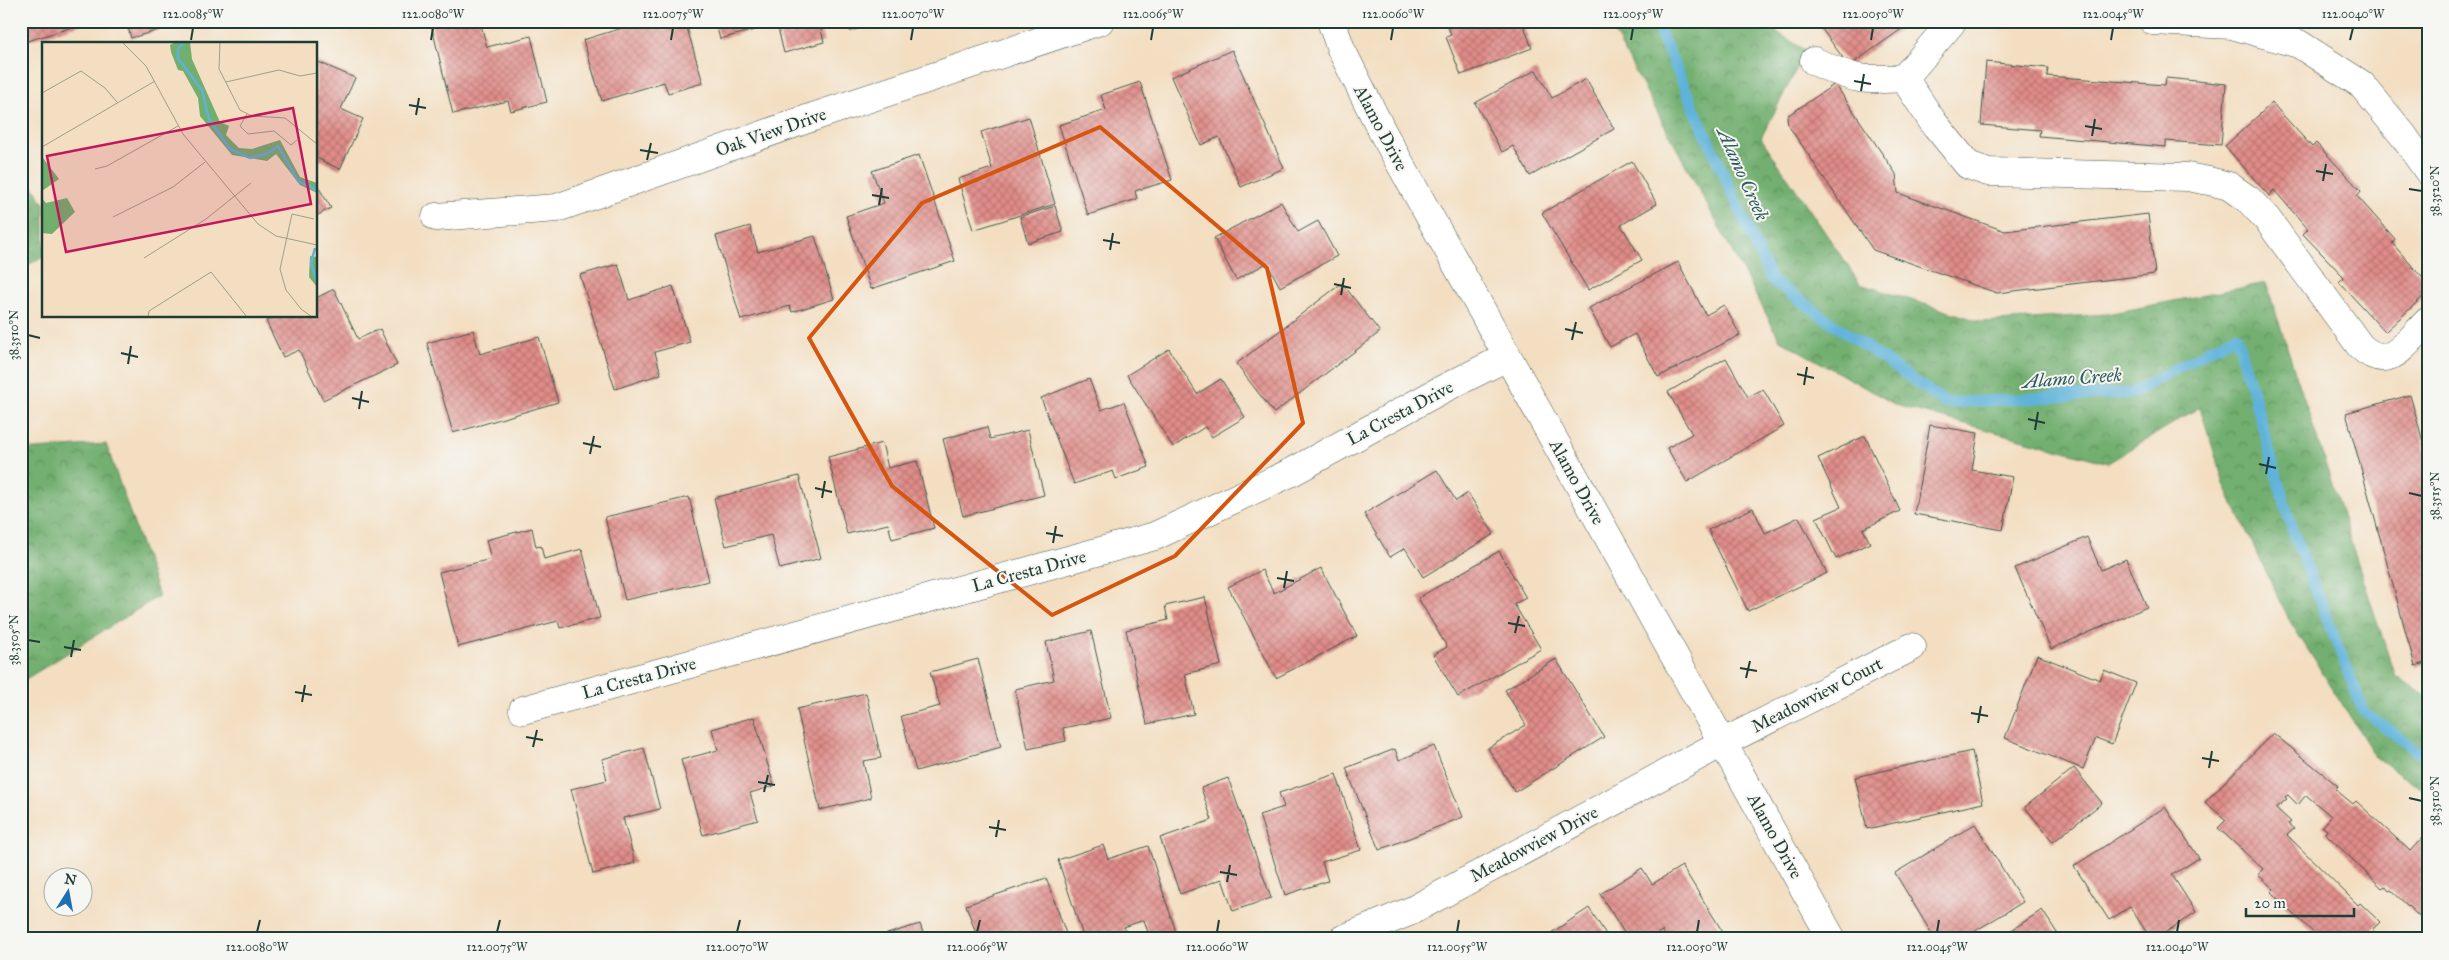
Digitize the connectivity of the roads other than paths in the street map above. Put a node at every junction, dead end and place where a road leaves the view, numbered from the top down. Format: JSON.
{"nodes":[{"id":1,"x":1100,"y":21,"type":"edge"},
{"id":2,"x":1331,"y":21,"type":"edge"},
{"id":3,"x":1953,"y":21,"type":"edge"},
{"id":4,"x":2153,"y":21,"type":"edge"},
{"id":5,"x":1814,"y":61,"type":"dead end"},
{"id":6,"x":1904,"y":78,"type":"junction"},
{"id":7,"x":2428,"y":171,"type":"edge"},
{"id":8,"x":436,"y":217,"type":"dead end"},
{"id":9,"x":2428,"y":321,"type":"edge"},
{"id":10,"x":1506,"y":357,"type":"junction"},
{"id":11,"x":1912,"y":647,"type":"dead end"},
{"id":12,"x":523,"y":710,"type":"dead end"},
{"id":13,"x":1722,"y":743,"type":"junction"},
{"id":14,"x":1343,"y":939,"type":"edge"},
{"id":15,"x":1832,"y":939,"type":"edge"}],
"edges":[{"from":1,"to":8,"type":"street","name":"Oak View Drive"},
{"from":2,"to":10,"type":"street","name":"Alamo Drive"},
{"from":3,"to":6,"type":"street"},
{"from":4,"to":7,"type":"street"},
{"from":5,"to":6,"type":"street"},
{"from":6,"to":9,"type":"street"},
{"from":10,"to":12,"type":"street","name":"La Cresta Drive"},
{"from":10,"to":13,"type":"street","name":"Alamo Drive"},
{"from":11,"to":13,"type":"street","name":"Meadowview Court"},
{"from":13,"to":14,"type":"street","name":"Meadowview Drive"},
{"from":13,"to":15,"type":"street","name":"Alamo Drive"}]}
